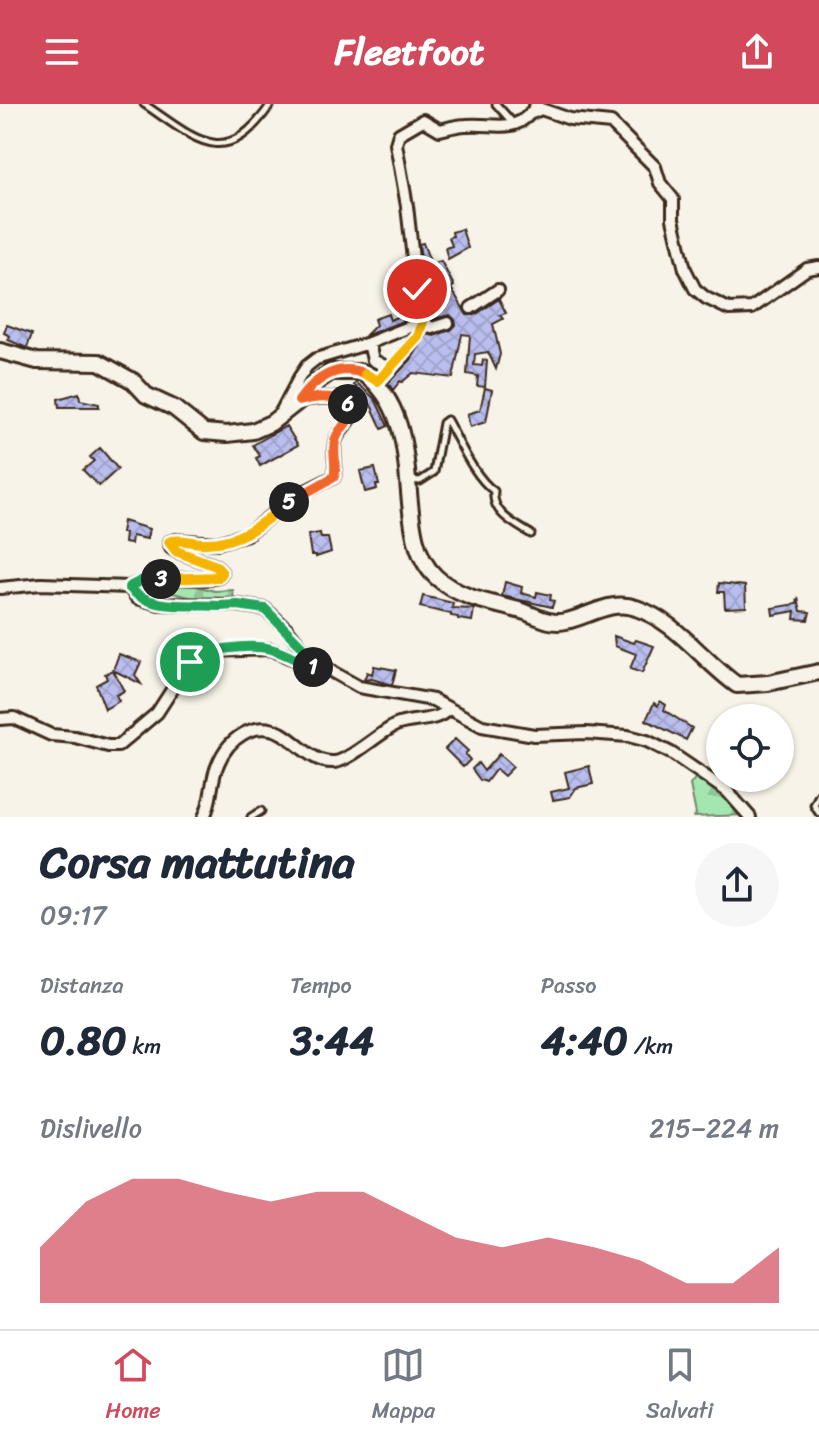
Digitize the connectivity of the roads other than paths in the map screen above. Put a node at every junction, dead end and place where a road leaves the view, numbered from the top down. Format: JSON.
{"nodes":[{"id":1,"x":144,"y":104,"type":"edge"},
{"id":2,"x":271,"y":104,"type":"edge"},
{"id":3,"x":496,"y":104,"type":"edge"},
{"id":4,"x":534,"y":108,"type":"edge"},
{"id":5,"x":513,"y":124,"type":"junction"},
{"id":6,"x":819,"y":267,"type":"edge"},
{"id":7,"x":498,"y":290,"type":"dead end"},
{"id":8,"x":471,"y":308,"type":"dead end"},
{"id":9,"x":422,"y":323,"type":"junction"},
{"id":10,"x":448,"y":323,"type":"dead end"},
{"id":11,"x":369,"y":343,"type":"junction"},
{"id":12,"x":0,"y":351,"type":"edge"},
{"id":13,"x":390,"y":369,"type":"junction"},
{"id":14,"x":373,"y":380,"type":"junction"},
{"id":15,"x":299,"y":401,"type":"junction"},
{"id":16,"x":278,"y":417,"type":"junction"},
{"id":17,"x":409,"y":480,"type":"junction"},
{"id":18,"x":531,"y":534,"type":"dead end"},
{"id":19,"x":129,"y":587,"type":"junction"},
{"id":20,"x":0,"y":588,"type":"edge"},
{"id":21,"x":319,"y":664,"type":"junction"},
{"id":22,"x":819,"y":672,"type":"edge"},
{"id":23,"x":448,"y":709,"type":"junction"},
{"id":24,"x":0,"y":719,"type":"edge"},
{"id":25,"x":819,"y":795,"type":"edge"},
{"id":26,"x":261,"y":811,"type":"dead end"},
{"id":27,"x":819,"y":813,"type":"edge"},
{"id":28,"x":204,"y":817,"type":"edge"},
{"id":29,"x":251,"y":817,"type":"edge"},
{"id":30,"x":750,"y":817,"type":"edge"}],
"edges":[{"from":1,"to":2,"type":"lane"},
{"from":3,"to":5,"type":"lane"},
{"from":4,"to":5,"type":"street"},
{"from":4,"to":6,"type":"street"},
{"from":5,"to":9,"type":"street"},
{"from":7,"to":8,"type":"street"},
{"from":9,"to":10,"type":"street"},
{"from":9,"to":11,"type":"street"},
{"from":9,"to":13,"type":"street"},
{"from":11,"to":13,"type":"street"},
{"from":11,"to":16,"type":"street"},
{"from":12,"to":16,"type":"main road"},
{"from":13,"to":14,"type":"street"},
{"from":14,"to":15,"type":"main road"},
{"from":14,"to":17,"type":"main road"},
{"from":15,"to":16,"type":"main road"},
{"from":15,"to":19,"type":"street"},
{"from":17,"to":18,"type":"lane"},
{"from":17,"to":22,"type":"main road"},
{"from":19,"to":20,"type":"street"},
{"from":19,"to":21,"type":"street"},
{"from":21,"to":23,"type":"street"},
{"from":21,"to":24,"type":"street"},
{"from":23,"to":28,"type":"street"},
{"from":23,"to":30,"type":"street"},
{"from":25,"to":27,"type":"lane"},
{"from":26,"to":29,"type":"lane"}]}
